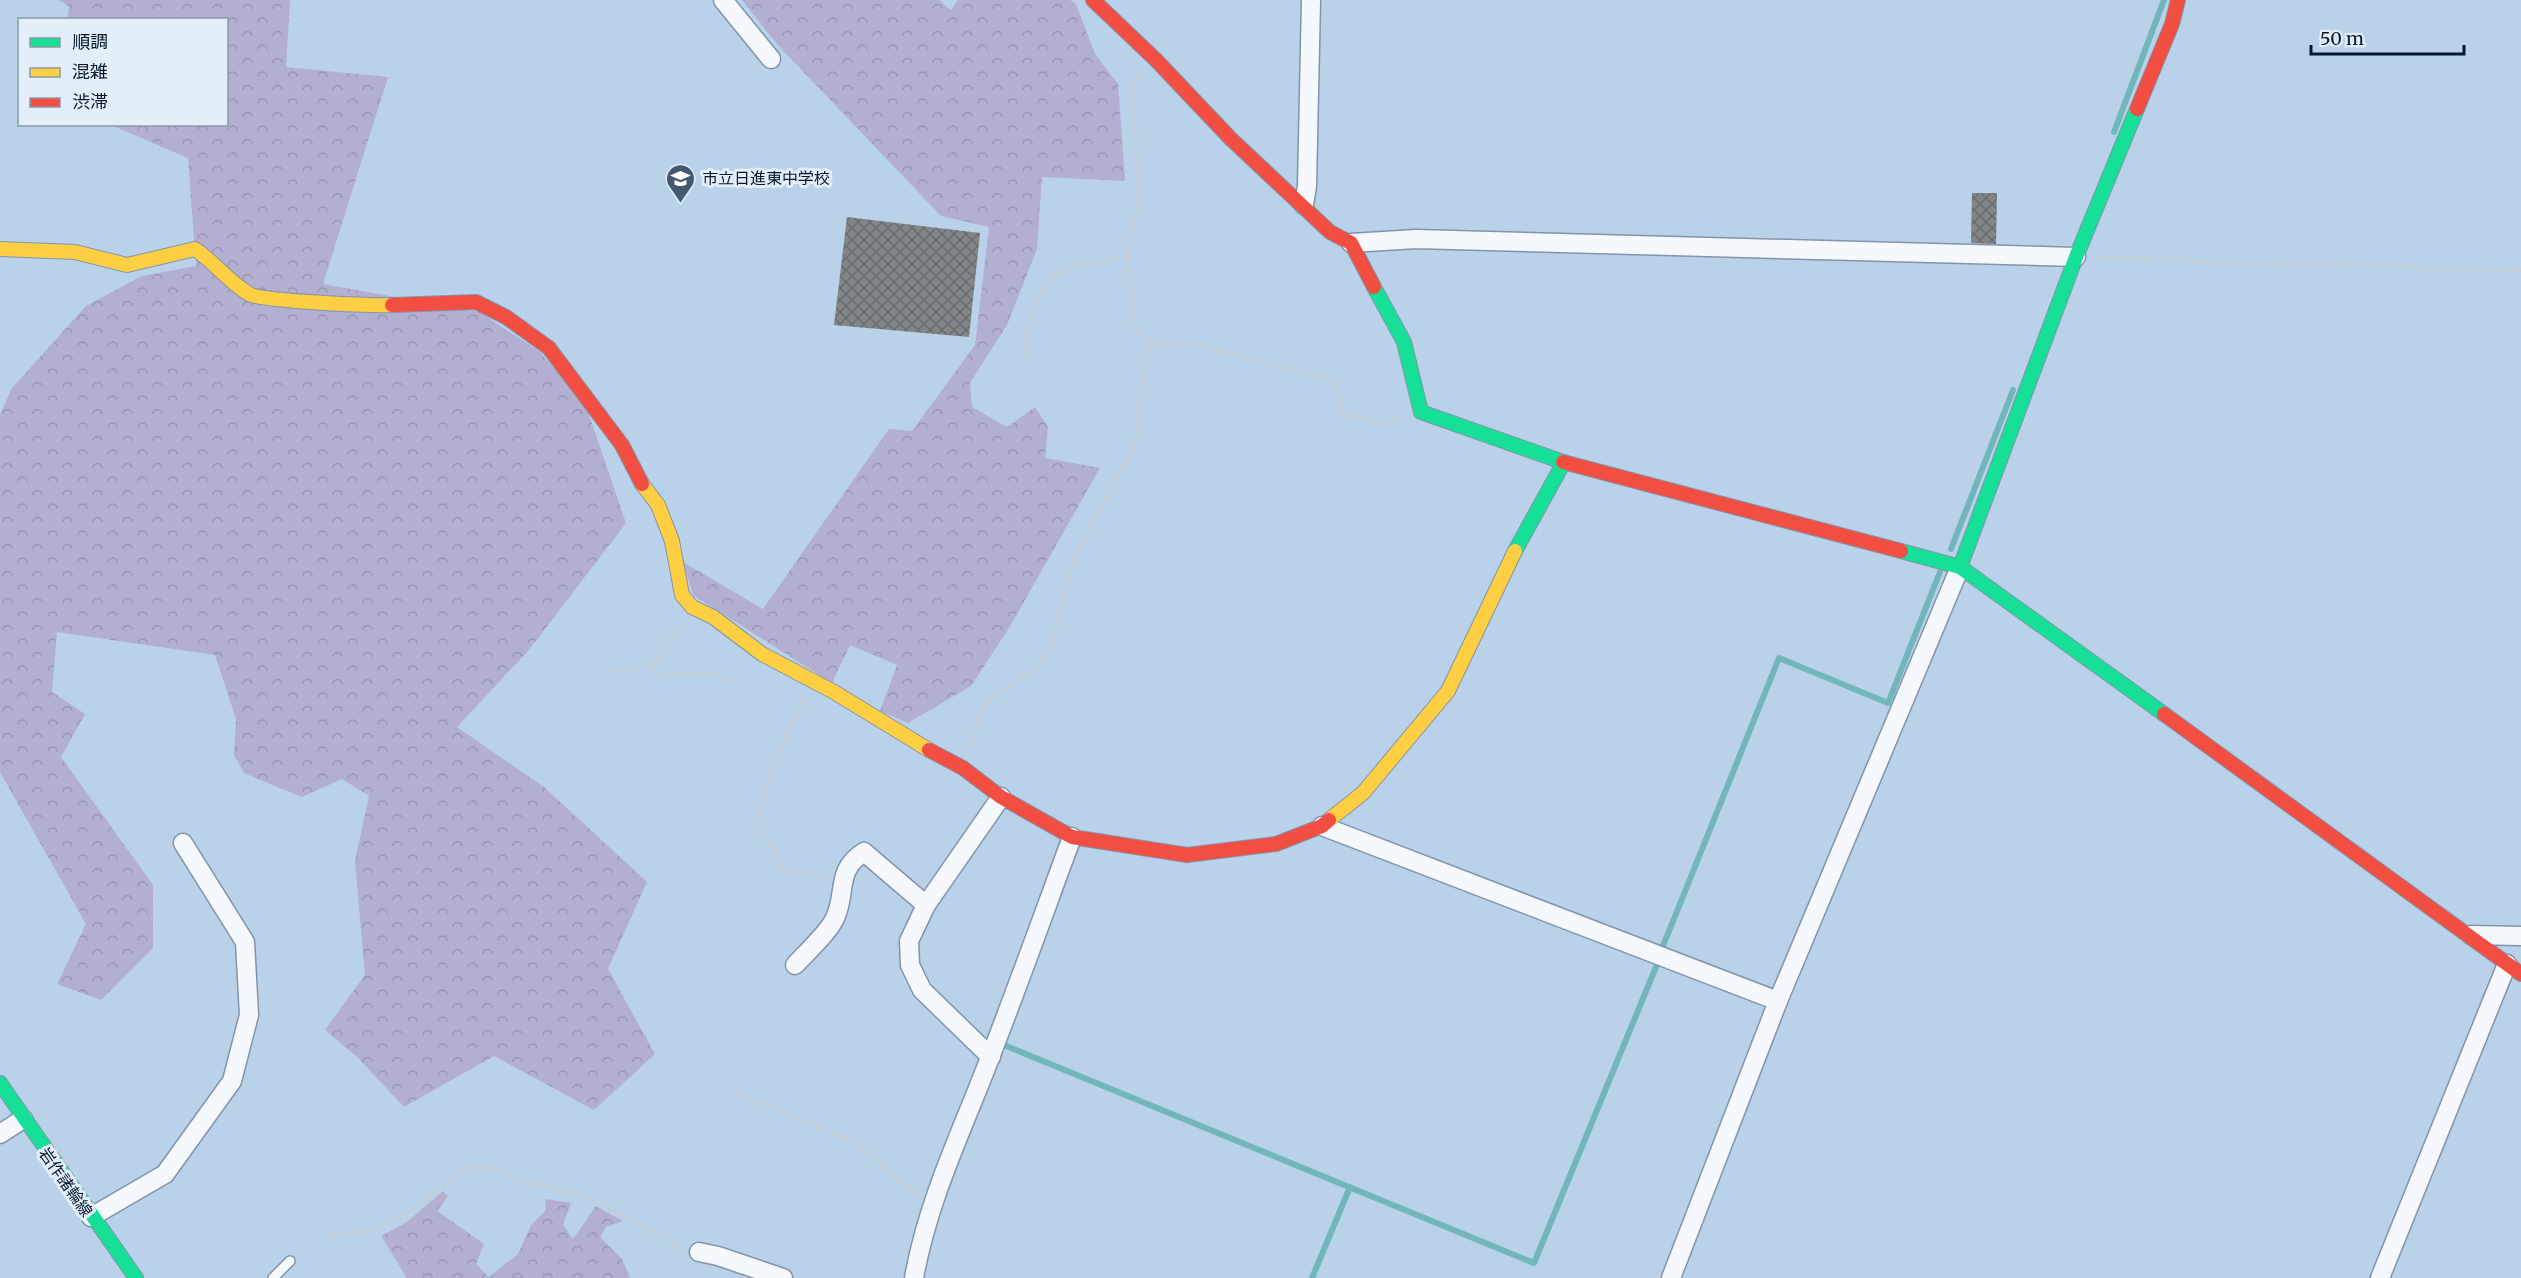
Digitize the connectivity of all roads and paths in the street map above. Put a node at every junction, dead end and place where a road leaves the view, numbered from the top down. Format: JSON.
{"nodes":[{"id":1,"x":723,"y":0,"type":"edge"},
{"id":2,"x":1094,"y":0,"type":"edge"},
{"id":3,"x":1311,"y":0,"type":"edge"},
{"id":4,"x":2178,"y":0,"type":"edge"},
{"id":5,"x":771,"y":59,"type":"dead end"},
{"id":6,"x":1156,"y":60,"type":"junction"},
{"id":7,"x":1304,"y":204,"type":"junction"},
{"id":8,"x":1351,"y":243,"type":"junction"},
{"id":9,"x":0,"y":249,"type":"edge"},
{"id":10,"x":1127,"y":256,"type":"junction"},
{"id":11,"x":2076,"y":257,"type":"junction"},
{"id":12,"x":2521,"y":270,"type":"edge"},
{"id":13,"x":1148,"y":343,"type":"junction"},
{"id":14,"x":1025,"y":355,"type":"dead end"},
{"id":15,"x":1420,"y":412,"type":"junction"},
{"id":16,"x":1564,"y":462,"type":"junction"},
{"id":17,"x":1960,"y":567,"type":"junction"},
{"id":18,"x":692,"y":607,"type":"junction"},
{"id":19,"x":651,"y":666,"type":"junction"},
{"id":20,"x":608,"y":671,"type":"dead end"},
{"id":21,"x":734,"y":680,"type":"dead end"},
{"id":22,"x":812,"y":681,"type":"junction"},
{"id":23,"x":963,"y":768,"type":"junction"},
{"id":24,"x":1001,"y":797,"type":"junction"},
{"id":25,"x":1322,"y":826,"type":"junction"},
{"id":26,"x":1072,"y":837,"type":"junction"},
{"id":27,"x":183,"y":843,"type":"dead end"},
{"id":28,"x":842,"y":882,"type":"junction"},
{"id":29,"x":926,"y":905,"type":"junction"},
{"id":30,"x":2471,"y":935,"type":"junction"},
{"id":31,"x":2521,"y":936,"type":"edge"},
{"id":32,"x":795,"y":965,"type":"dead end"},
{"id":33,"x":2514,"y":969,"type":"edge"},
{"id":34,"x":1778,"y":1001,"type":"junction"},
{"id":35,"x":991,"y":1057,"type":"junction"},
{"id":36,"x":0,"y":1083,"type":"edge"},
{"id":37,"x":734,"y":1088,"type":"dead end"},
{"id":38,"x":22,"y":1119,"type":"junction"},
{"id":39,"x":0,"y":1134,"type":"edge"},
{"id":40,"x":934,"y":1199,"type":"junction"},
{"id":41,"x":91,"y":1217,"type":"junction"},
{"id":42,"x":327,"y":1238,"type":"dead end"},
{"id":43,"x":699,"y":1252,"type":"joint"},
{"id":44,"x":290,"y":1261,"type":"dead end"},
{"id":45,"x":136,"y":1278,"type":"edge"},
{"id":46,"x":273,"y":1278,"type":"edge"},
{"id":47,"x":783,"y":1278,"type":"edge"},
{"id":48,"x":914,"y":1278,"type":"edge"},
{"id":49,"x":1671,"y":1278,"type":"edge"},
{"id":50,"x":2380,"y":1278,"type":"edge"}],
"edges":[{"from":1,"to":5,"type":"street"},
{"from":2,"to":6,"type":"street"},
{"from":3,"to":7,"type":"street"},
{"from":4,"to":11,"type":"street"},
{"from":6,"to":7,"type":"street"},
{"from":6,"to":10,"type":"path"},
{"from":7,"to":8,"type":"street"},
{"from":8,"to":11,"type":"street"},
{"from":8,"to":15,"type":"street"},
{"from":9,"to":18,"type":"street"},
{"from":10,"to":13,"type":"path"},
{"from":10,"to":14,"type":"path"},
{"from":11,"to":12,"type":"path"},
{"from":11,"to":17,"type":"street"},
{"from":13,"to":15,"type":"path"},
{"from":13,"to":23,"type":"path"},
{"from":15,"to":16,"type":"street"},
{"from":16,"to":17,"type":"street"},
{"from":16,"to":25,"type":"street"},
{"from":17,"to":30,"type":"street"},
{"from":17,"to":34,"type":"street"},
{"from":18,"to":19,"type":"path"},
{"from":18,"to":22,"type":"street"},
{"from":19,"to":20,"type":"path"},
{"from":19,"to":21,"type":"path"},
{"from":22,"to":23,"type":"street"},
{"from":22,"to":28,"type":"path"},
{"from":23,"to":24,"type":"street"},
{"from":24,"to":26,"type":"street"},
{"from":24,"to":29,"type":"street"},
{"from":25,"to":26,"type":"street"},
{"from":25,"to":34,"type":"street"},
{"from":26,"to":35,"type":"street"},
{"from":27,"to":41,"type":"street"},
{"from":28,"to":29,"type":"street"},
{"from":28,"to":32,"type":"street"},
{"from":29,"to":35,"type":"street"},
{"from":30,"to":31,"type":"street"},
{"from":30,"to":33,"type":"street"},
{"from":33,"to":50,"type":"street"},
{"from":34,"to":49,"type":"street"},
{"from":35,"to":40,"type":"street"},
{"from":36,"to":38,"type":"street","name":"岩作諸輪線"},
{"from":37,"to":40,"type":"path"},
{"from":38,"to":39,"type":"street"},
{"from":38,"to":41,"type":"street","name":"岩作諸輪線"},
{"from":40,"to":48,"type":"street"},
{"from":41,"to":45,"type":"street","name":"岩作諸輪線"},
{"from":42,"to":43,"type":"path"},
{"from":43,"to":47,"type":"street"},
{"from":44,"to":46,"type":"lane"}]}
